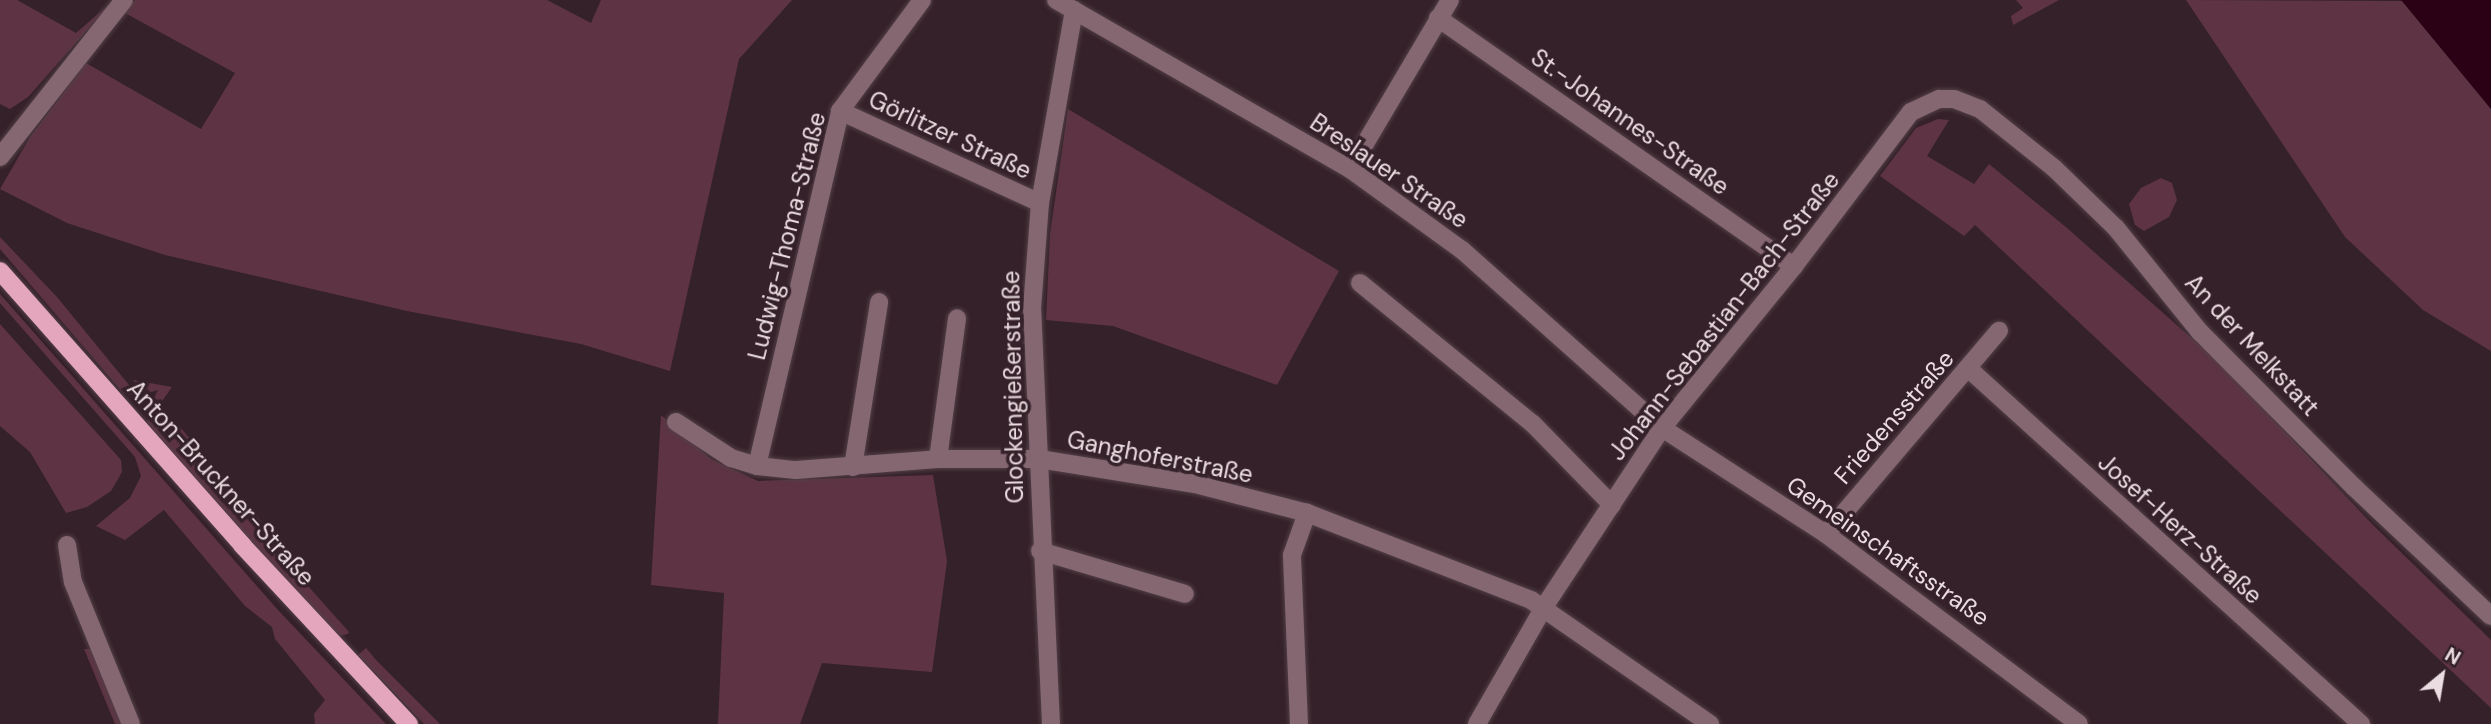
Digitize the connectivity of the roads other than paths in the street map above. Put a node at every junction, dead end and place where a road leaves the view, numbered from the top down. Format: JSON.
{"nodes":[{"id":1,"x":124,"y":0,"type":"edge"},
{"id":2,"x":922,"y":0,"type":"edge"},
{"id":3,"x":1056,"y":0,"type":"edge"},
{"id":4,"x":1450,"y":0,"type":"edge"},
{"id":5,"x":1074,"y":10,"type":"junction"},
{"id":6,"x":1438,"y":18,"type":"junction"},
{"id":7,"x":1939,"y":99,"type":"joint"},
{"id":8,"x":840,"y":111,"type":"junction"},
{"id":9,"x":0,"y":157,"type":"edge"},
{"id":10,"x":1350,"y":169,"type":"junction"},
{"id":11,"x":1040,"y":203,"type":"junction"},
{"id":12,"x":1794,"y":267,"type":"junction"},
{"id":13,"x":0,"y":271,"type":"edge"},
{"id":14,"x":1360,"y":283,"type":"dead end"},
{"id":15,"x":879,"y":302,"type":"dead end"},
{"id":16,"x":957,"y":318,"type":"dead end"},
{"id":17,"x":1999,"y":331,"type":"dead end"},
{"id":18,"x":1969,"y":369,"type":"junction"},
{"id":19,"x":676,"y":422,"type":"dead end"},
{"id":20,"x":1662,"y":428,"type":"junction"},
{"id":21,"x":939,"y":459,"type":"junction"},
{"id":22,"x":1039,"y":459,"type":"junction"},
{"id":23,"x":757,"y":466,"type":"junction"},
{"id":24,"x":853,"y":467,"type":"junction"},
{"id":25,"x":1612,"y":505,"type":"junction"},
{"id":26,"x":1307,"y":513,"type":"junction"},
{"id":27,"x":1826,"y":534,"type":"junction"},
{"id":28,"x":67,"y":545,"type":"dead end"},
{"id":29,"x":1040,"y":551,"type":"junction"},
{"id":30,"x":1185,"y":594,"type":"dead end"},
{"id":31,"x":1544,"y":607,"type":"junction"},
{"id":32,"x":2491,"y":616,"type":"edge"},
{"id":33,"x":131,"y":724,"type":"edge"},
{"id":34,"x":410,"y":724,"type":"edge"},
{"id":35,"x":1051,"y":724,"type":"edge"},
{"id":36,"x":1299,"y":724,"type":"edge"},
{"id":37,"x":1477,"y":724,"type":"edge"},
{"id":38,"x":1710,"y":724,"type":"edge"},
{"id":39,"x":2080,"y":724,"type":"edge"},
{"id":40,"x":2361,"y":724,"type":"edge"}],
"edges":[{"from":1,"to":9,"type":"street"},
{"from":2,"to":8,"type":"street","name":"Ludwig-Thoma-Straße"},
{"from":3,"to":5,"type":"street","name":"Breslauer Straße"},
{"from":4,"to":6,"type":"street"},
{"from":5,"to":10,"type":"street","name":"Breslauer Straße"},
{"from":5,"to":11,"type":"street","name":"Glockengießerstraße"},
{"from":6,"to":10,"type":"street"},
{"from":6,"to":12,"type":"street","name":"St.-Johannes-Straße"},
{"from":7,"to":12,"type":"street","name":"Johann-Sebastian-Bach-Straße"},
{"from":7,"to":32,"type":"street","name":"An der Melkstatt"},
{"from":8,"to":11,"type":"street","name":"Görlitzer Straße"},
{"from":8,"to":23,"type":"street","name":"Ludwig-Thoma-Straße"},
{"from":10,"to":20,"type":"street","name":"Breslauer Straße"},
{"from":11,"to":22,"type":"street","name":"Glockengießerstraße"},
{"from":12,"to":20,"type":"street","name":"Johann-Sebastian-Bach-Straße"},
{"from":13,"to":34,"type":"main road","name":"Anton-Bruckner-Straße"},
{"from":14,"to":25,"type":"street"},
{"from":15,"to":24,"type":"street"},
{"from":16,"to":21,"type":"street"},
{"from":17,"to":18,"type":"street","name":"Friedensstraße"},
{"from":18,"to":27,"type":"street","name":"Friedensstraße"},
{"from":18,"to":40,"type":"street","name":"Josef-Herz-Straße"},
{"from":19,"to":23,"type":"street","name":"Ganghoferstraße"},
{"from":20,"to":25,"type":"street","name":"Johann-Sebastian-Bach-Straße"},
{"from":20,"to":27,"type":"street","name":"Gemeinschaftsstraße"},
{"from":21,"to":22,"type":"street","name":"Ganghoferstraße"},
{"from":21,"to":24,"type":"street","name":"Ganghoferstraße"},
{"from":22,"to":26,"type":"street","name":"Ganghoferstraße"},
{"from":22,"to":29,"type":"street","name":"Glockengießerstraße"},
{"from":23,"to":24,"type":"street","name":"Ganghoferstraße"},
{"from":25,"to":31,"type":"street","name":"Johann-Sebastian-Bach-Straße"},
{"from":26,"to":31,"type":"street","name":"Ganghoferstraße"},
{"from":26,"to":36,"type":"street"},
{"from":27,"to":39,"type":"street","name":"Gemeinschaftsstraße"},
{"from":28,"to":33,"type":"street"},
{"from":29,"to":30,"type":"street"},
{"from":29,"to":35,"type":"street","name":"Glockengießerstraße"},
{"from":31,"to":37,"type":"street","name":"Johann-Sebastian-Bach-Straße"},
{"from":31,"to":38,"type":"street","name":"Ganghoferstraße"}]}
